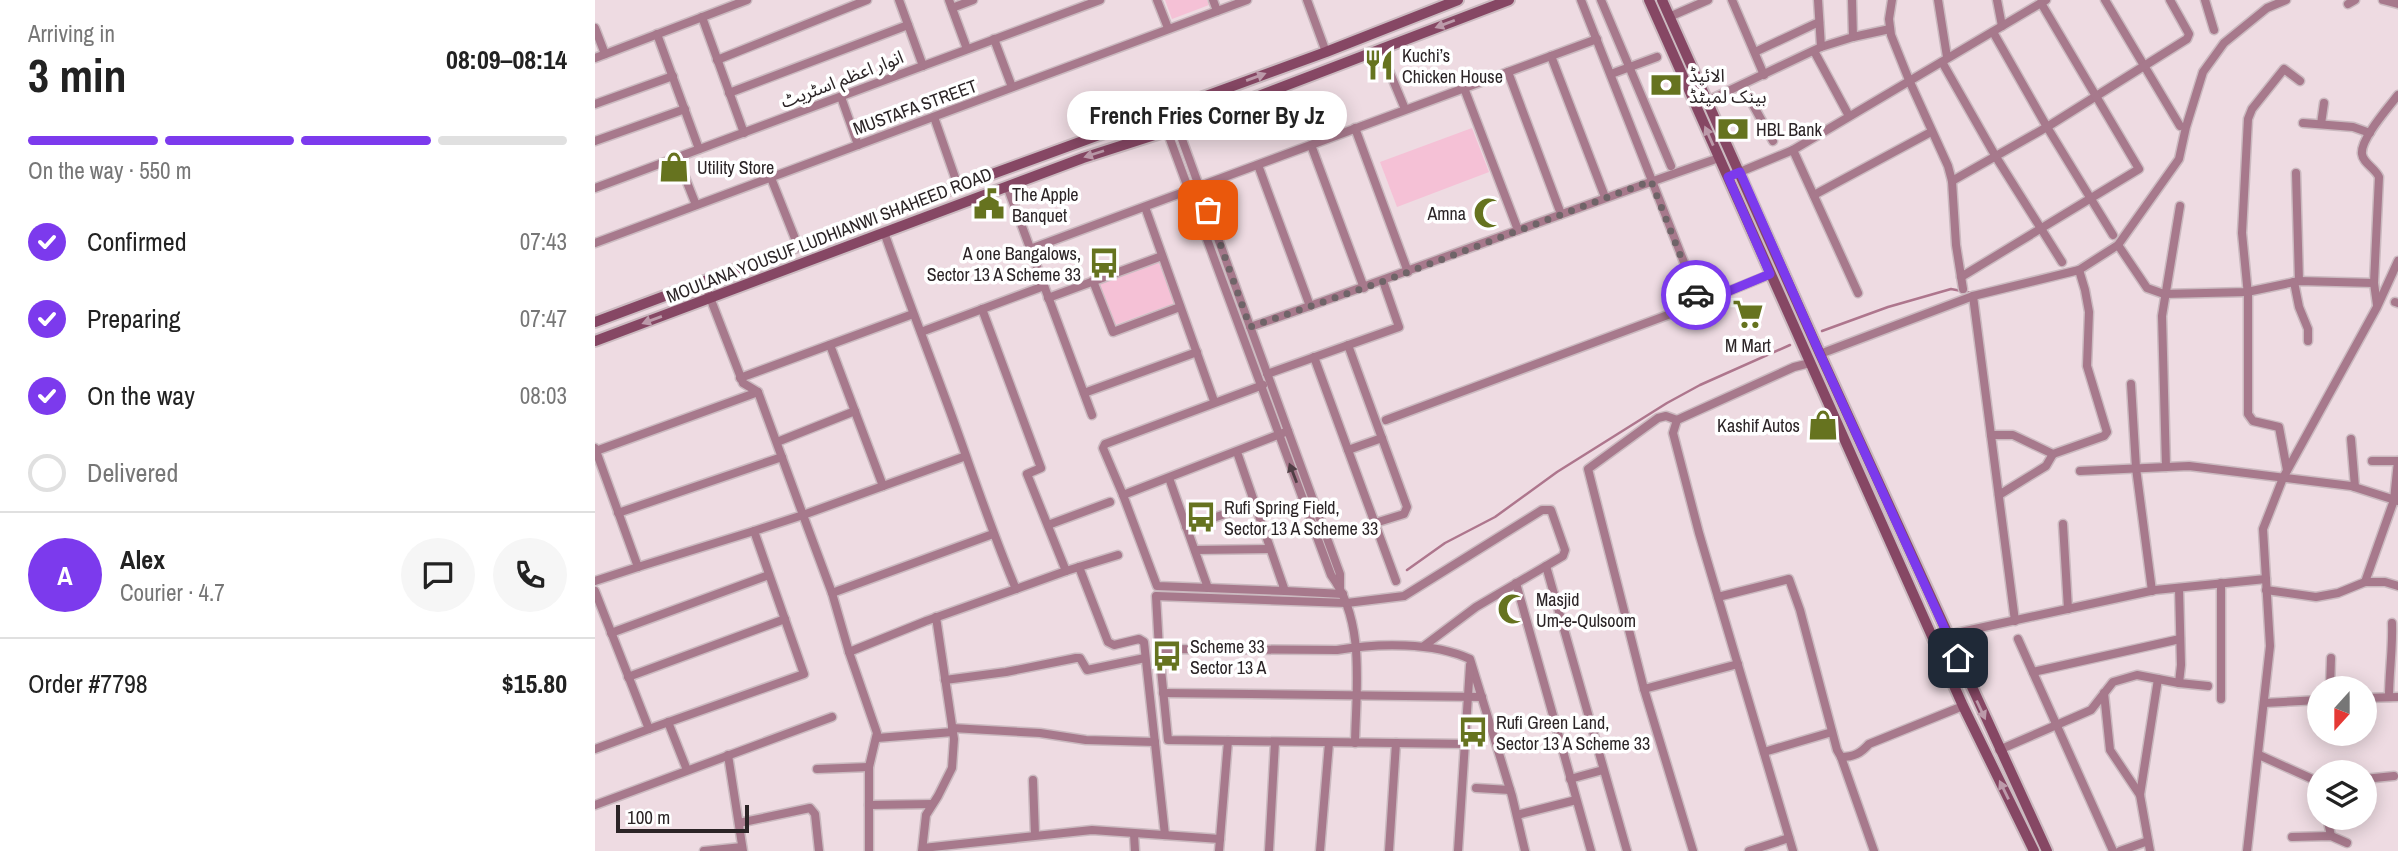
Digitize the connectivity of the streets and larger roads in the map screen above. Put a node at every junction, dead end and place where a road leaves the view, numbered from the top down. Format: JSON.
{"nodes":[{"id":1,"x":747,"y":0,"type":"edge"},
{"id":2,"x":867,"y":0,"type":"edge"},
{"id":3,"x":899,"y":0,"type":"edge"},
{"id":4,"x":973,"y":0,"type":"edge"},
{"id":5,"x":1100,"y":0,"type":"edge"},
{"id":6,"x":1157,"y":0,"type":"edge"},
{"id":7,"x":1213,"y":0,"type":"edge"},
{"id":8,"x":1247,"y":0,"type":"edge"},
{"id":9,"x":1307,"y":0,"type":"edge"},
{"id":10,"x":1458,"y":0,"type":"edge"},
{"id":11,"x":1509,"y":0,"type":"edge"},
{"id":12,"x":1581,"y":0,"type":"edge"},
{"id":13,"x":1601,"y":0,"type":"edge"},
{"id":14,"x":1649,"y":0,"type":"edge"},
{"id":15,"x":1662,"y":0,"type":"edge"},
{"id":16,"x":1708,"y":0,"type":"edge"},
{"id":17,"x":1732,"y":0,"type":"edge"},
{"id":18,"x":1818,"y":0,"type":"edge"},
{"id":19,"x":1852,"y":0,"type":"edge"},
{"id":20,"x":1892,"y":0,"type":"edge"},
{"id":21,"x":1938,"y":0,"type":"edge"},
{"id":22,"x":1997,"y":0,"type":"edge"},
{"id":23,"x":2105,"y":0,"type":"edge"},
{"id":24,"x":2171,"y":0,"type":"edge"},
{"id":25,"x":2205,"y":0,"type":"edge"},
{"id":26,"x":2285,"y":0,"type":"edge"},
{"id":27,"x":2382,"y":0,"type":"edge"},
{"id":28,"x":2043,"y":2,"type":"edge"},
{"id":29,"x":950,"y":4,"type":"edge"},
{"id":30,"x":2398,"y":4,"type":"edge"},
{"id":31,"x":1217,"y":11,"type":"junction"},
{"id":32,"x":702,"y":17,"type":"junction"},
{"id":33,"x":1669,"y":17,"type":"junction"},
{"id":34,"x":1819,"y":22,"type":"junction"},
{"id":35,"x":908,"y":25,"type":"junction"},
{"id":36,"x":2002,"y":26,"type":"junction"},
{"id":37,"x":595,"y":28,"type":"edge"},
{"id":38,"x":1168,"y":28,"type":"junction"},
{"id":39,"x":1890,"y":29,"type":"junction"},
{"id":40,"x":2214,"y":30,"type":"dead end"},
{"id":41,"x":1993,"y":32,"type":"junction"},
{"id":42,"x":657,"y":34,"type":"junction"},
{"id":43,"x":1853,"y":37,"type":"junction"},
{"id":44,"x":994,"y":39,"type":"junction"},
{"id":45,"x":1597,"y":39,"type":"junction"},
{"id":46,"x":967,"y":49,"type":"junction"},
{"id":47,"x":1380,"y":49,"type":"junction"},
{"id":48,"x":1818,"y":49,"type":"junction"},
{"id":49,"x":1326,"y":52,"type":"junction"},
{"id":50,"x":1755,"y":52,"type":"junction"},
{"id":51,"x":605,"y":54,"type":"junction"},
{"id":52,"x":1551,"y":56,"type":"junction"},
{"id":53,"x":1657,"y":57,"type":"dead end"},
{"id":54,"x":595,"y":58,"type":"edge"},
{"id":55,"x":717,"y":60,"type":"junction"},
{"id":56,"x":1945,"y":60,"type":"junction"},
{"id":57,"x":923,"y":66,"type":"junction"},
{"id":58,"x":2144,"y":66,"type":"junction"},
{"id":59,"x":1630,"y":67,"type":"junction"},
{"id":60,"x":1508,"y":72,"type":"junction"},
{"id":61,"x":1611,"y":74,"type":"junction"},
{"id":62,"x":1764,"y":75,"type":"junction"},
{"id":63,"x":673,"y":76,"type":"junction"},
{"id":64,"x":1909,"y":80,"type":"junction"},
{"id":65,"x":2300,"y":81,"type":"dead end"},
{"id":66,"x":1742,"y":85,"type":"junction"},
{"id":67,"x":1012,"y":87,"type":"junction"},
{"id":68,"x":1464,"y":88,"type":"junction"},
{"id":69,"x":729,"y":93,"type":"junction"},
{"id":70,"x":2398,"y":94,"type":"edge"},
{"id":71,"x":841,"y":97,"type":"junction"},
{"id":72,"x":2095,"y":97,"type":"junction"},
{"id":73,"x":1707,"y":101,"type":"junction"},
{"id":74,"x":2324,"y":103,"type":"dead end"},
{"id":75,"x":595,"y":104,"type":"edge"},
{"id":76,"x":685,"y":109,"type":"junction"},
{"id":77,"x":1405,"y":109,"type":"junction"},
{"id":78,"x":1165,"y":111,"type":"junction"},
{"id":79,"x":1849,"y":116,"type":"junction"},
{"id":80,"x":934,"y":117,"type":"junction"},
{"id":81,"x":2303,"y":123,"type":"dead end"},
{"id":82,"x":2321,"y":124,"type":"junction"},
{"id":83,"x":2180,"y":125,"type":"dead end"},
{"id":84,"x":1355,"y":128,"type":"junction"},
{"id":85,"x":2047,"y":128,"type":"junction"},
{"id":86,"x":1172,"y":129,"type":"junction"},
{"id":87,"x":1931,"y":132,"type":"junction"},
{"id":88,"x":744,"y":133,"type":"junction"},
{"id":89,"x":2370,"y":133,"type":"junction"},
{"id":90,"x":595,"y":141,"type":"edge"},
{"id":91,"x":1773,"y":141,"type":"dead end"},
{"id":92,"x":858,"y":145,"type":"junction"},
{"id":93,"x":1311,"y":145,"type":"junction"},
{"id":94,"x":699,"y":149,"type":"junction"},
{"id":95,"x":1793,"y":150,"type":"junction"},
{"id":96,"x":677,"y":157,"type":"junction"},
{"id":97,"x":1996,"y":157,"type":"junction"},
{"id":98,"x":1719,"y":158,"type":"junction"},
{"id":99,"x":1258,"y":164,"type":"junction"},
{"id":100,"x":1671,"y":166,"type":"dead end"},
{"id":101,"x":1740,"y":172,"type":"junction"},
{"id":102,"x":2296,"y":173,"type":"dead end"},
{"id":103,"x":1728,"y":177,"type":"junction"},
{"id":104,"x":771,"y":178,"type":"junction"},
{"id":105,"x":1651,"y":181,"type":"junction"},
{"id":106,"x":1952,"y":181,"type":"junction"},
{"id":107,"x":1006,"y":186,"type":"junction"},
{"id":108,"x":958,"y":187,"type":"junction"},
{"id":109,"x":1199,"y":187,"type":"junction"},
{"id":110,"x":595,"y":188,"type":"edge"},
{"id":111,"x":1189,"y":191,"type":"junction"},
{"id":112,"x":1814,"y":195,"type":"junction"},
{"id":113,"x":1605,"y":197,"type":"junction"},
{"id":114,"x":2091,"y":199,"type":"junction"},
{"id":115,"x":696,"y":205,"type":"junction"},
{"id":116,"x":2180,"y":206,"type":"dead end"},
{"id":117,"x":1145,"y":207,"type":"junction"},
{"id":118,"x":1561,"y":214,"type":"junction"},
{"id":119,"x":2041,"y":229,"type":"junction"},
{"id":120,"x":1518,"y":230,"type":"junction"},
{"id":121,"x":884,"y":232,"type":"junction"},
{"id":122,"x":2113,"y":234,"type":"dead end"},
{"id":123,"x":595,"y":243,"type":"edge"},
{"id":124,"x":2118,"y":245,"type":"junction"},
{"id":125,"x":798,"y":246,"type":"junction"},
{"id":126,"x":1030,"y":249,"type":"junction"},
{"id":127,"x":1162,"y":256,"type":"junction"},
{"id":128,"x":2398,"y":261,"type":"edge"},
{"id":129,"x":2062,"y":262,"type":"dead end"},
{"id":130,"x":2078,"y":270,"type":"junction"},
{"id":131,"x":1408,"y":272,"type":"junction"},
{"id":132,"x":1770,"y":274,"type":"junction"},
{"id":133,"x":1961,"y":277,"type":"junction"},
{"id":134,"x":1093,"y":281,"type":"junction"},
{"id":135,"x":1384,"y":281,"type":"junction"},
{"id":136,"x":2296,"y":281,"type":"junction"},
{"id":137,"x":704,"y":282,"type":"junction"},
{"id":138,"x":2374,"y":283,"type":"junction"},
{"id":139,"x":1044,"y":286,"type":"junction"},
{"id":140,"x":1364,"y":288,"type":"junction"},
{"id":141,"x":1963,"y":289,"type":"dead end"},
{"id":142,"x":2248,"y":292,"type":"junction"},
{"id":143,"x":1858,"y":293,"type":"dead end"},
{"id":144,"x":2164,"y":294,"type":"junction"},
{"id":145,"x":1973,"y":296,"type":"junction"},
{"id":146,"x":1048,"y":298,"type":"junction"},
{"id":147,"x":711,"y":299,"type":"junction"},
{"id":148,"x":1700,"y":303,"type":"junction"},
{"id":149,"x":1310,"y":306,"type":"junction"},
{"id":150,"x":1181,"y":307,"type":"junction"},
{"id":151,"x":2377,"y":307,"type":"junction"},
{"id":152,"x":982,"y":309,"type":"junction"},
{"id":153,"x":913,"y":314,"type":"junction"},
{"id":154,"x":595,"y":322,"type":"edge"},
{"id":155,"x":1250,"y":327,"type":"junction"},
{"id":156,"x":921,"y":332,"type":"junction"},
{"id":157,"x":595,"y":341,"type":"edge"},
{"id":158,"x":2308,"y":341,"type":"dead end"},
{"id":159,"x":830,"y":345,"type":"junction"},
{"id":160,"x":1348,"y":345,"type":"junction"},
{"id":161,"x":1197,"y":352,"type":"junction"},
{"id":162,"x":1820,"y":354,"type":"junction"},
{"id":163,"x":1314,"y":358,"type":"junction"},
{"id":164,"x":1810,"y":363,"type":"junction"},
{"id":165,"x":740,"y":378,"type":"junction"},
{"id":166,"x":1268,"y":378,"type":"junction"},
{"id":167,"x":2131,"y":384,"type":"dead end"},
{"id":168,"x":1260,"y":386,"type":"junction"},
{"id":169,"x":758,"y":392,"type":"junction"},
{"id":170,"x":1084,"y":393,"type":"junction"},
{"id":171,"x":1214,"y":401,"type":"junction"},
{"id":172,"x":855,"y":411,"type":"junction"},
{"id":173,"x":1092,"y":415,"type":"dead end"},
{"id":174,"x":1386,"y":420,"type":"dead end"},
{"id":175,"x":1677,"y":420,"type":"junction"},
{"id":176,"x":1288,"y":431,"type":"junction"},
{"id":177,"x":1991,"y":435,"type":"junction"},
{"id":178,"x":1279,"y":436,"type":"junction"},
{"id":179,"x":1382,"y":438,"type":"junction"},
{"id":180,"x":2351,"y":439,"type":"dead end"},
{"id":181,"x":777,"y":442,"type":"junction"},
{"id":182,"x":596,"y":449,"type":"edge"},
{"id":183,"x":1348,"y":450,"type":"junction"},
{"id":184,"x":1237,"y":452,"type":"junction"},
{"id":185,"x":2053,"y":454,"type":"junction"},
{"id":186,"x":966,"y":456,"type":"junction"},
{"id":187,"x":782,"y":457,"type":"junction"},
{"id":188,"x":2372,"y":461,"type":"dead end"},
{"id":189,"x":2398,"y":461,"type":"edge"},
{"id":190,"x":2166,"y":467,"type":"junction"},
{"id":191,"x":2136,"y":468,"type":"junction"},
{"id":192,"x":2080,"y":471,"type":"dead end"},
{"id":193,"x":2285,"y":474,"type":"junction"},
{"id":194,"x":1169,"y":478,"type":"junction"},
{"id":195,"x":883,"y":486,"type":"junction"},
{"id":196,"x":2355,"y":487,"type":"junction"},
{"id":197,"x":1123,"y":495,"type":"junction"},
{"id":198,"x":1999,"y":495,"type":"junction"},
{"id":199,"x":2396,"y":500,"type":"edge"},
{"id":200,"x":1110,"y":502,"type":"dead end"},
{"id":201,"x":1255,"y":504,"type":"junction"},
{"id":202,"x":618,"y":513,"type":"junction"},
{"id":203,"x":803,"y":515,"type":"junction"},
{"id":204,"x":1374,"y":523,"type":"junction"},
{"id":205,"x":2063,"y":524,"type":"dead end"},
{"id":206,"x":1048,"y":525,"type":"junction"},
{"id":207,"x":1186,"y":527,"type":"junction"},
{"id":208,"x":754,"y":531,"type":"junction"},
{"id":209,"x":993,"y":534,"type":"junction"},
{"id":210,"x":1270,"y":549,"type":"junction"},
{"id":211,"x":1195,"y":550,"type":"junction"},
{"id":212,"x":1118,"y":555,"type":"dead end"},
{"id":213,"x":1546,"y":566,"type":"junction"},
{"id":214,"x":638,"y":567,"type":"junction"},
{"id":215,"x":1079,"y":567,"type":"junction"},
{"id":216,"x":1066,"y":571,"type":"junction"},
{"id":217,"x":769,"y":575,"type":"junction"},
{"id":218,"x":2266,"y":579,"type":"junction"},
{"id":219,"x":1396,"y":581,"type":"dead end"},
{"id":220,"x":595,"y":582,"type":"edge"},
{"id":221,"x":2365,"y":582,"type":"junction"},
{"id":222,"x":1516,"y":583,"type":"junction"},
{"id":223,"x":2221,"y":583,"type":"junction"},
{"id":224,"x":2398,"y":586,"type":"edge"},
{"id":225,"x":2179,"y":587,"type":"junction"},
{"id":226,"x":1209,"y":588,"type":"junction"},
{"id":227,"x":1016,"y":589,"type":"junction"},
{"id":228,"x":2266,"y":590,"type":"junction"},
{"id":229,"x":595,"y":591,"type":"edge"},
{"id":230,"x":1285,"y":591,"type":"junction"},
{"id":231,"x":1342,"y":591,"type":"junction"},
{"id":232,"x":2151,"y":591,"type":"junction"},
{"id":233,"x":832,"y":593,"type":"junction"},
{"id":234,"x":1718,"y":597,"type":"junction"},
{"id":235,"x":1347,"y":603,"type":"junction"},
{"id":236,"x":2068,"y":609,"type":"junction"},
{"id":237,"x":936,"y":617,"type":"junction"},
{"id":238,"x":785,"y":619,"type":"junction"},
{"id":239,"x":2015,"y":621,"type":"junction"},
{"id":240,"x":2392,"y":623,"type":"dead end"},
{"id":241,"x":611,"y":633,"type":"junction"},
{"id":242,"x":1947,"y":635,"type":"junction"},
{"id":243,"x":2018,"y":639,"type":"dead end"},
{"id":244,"x":2180,"y":639,"type":"junction"},
{"id":245,"x":1935,"y":642,"type":"junction"},
{"id":246,"x":1424,"y":646,"type":"junction"},
{"id":247,"x":1357,"y":647,"type":"junction"},
{"id":248,"x":1159,"y":649,"type":"junction"},
{"id":249,"x":849,"y":652,"type":"junction"},
{"id":250,"x":1145,"y":658,"type":"junction"},
{"id":251,"x":2331,"y":658,"type":"dead end"},
{"id":252,"x":1471,"y":659,"type":"junction"},
{"id":253,"x":1738,"y":664,"type":"junction"},
{"id":254,"x":2033,"y":672,"type":"junction"},
{"id":255,"x":2330,"y":676,"type":"edge"},
{"id":256,"x":628,"y":677,"type":"junction"},
{"id":257,"x":945,"y":680,"type":"junction"},
{"id":258,"x":2158,"y":680,"type":"junction"},
{"id":259,"x":2179,"y":683,"type":"junction"},
{"id":260,"x":2208,"y":686,"type":"dead end"},
{"id":261,"x":1644,"y":689,"type":"junction"},
{"id":262,"x":1163,"y":693,"type":"junction"},
{"id":263,"x":2104,"y":693,"type":"junction"},
{"id":264,"x":1356,"y":696,"type":"junction"},
{"id":265,"x":2394,"y":697,"type":"edge"},
{"id":266,"x":1468,"y":698,"type":"junction"},
{"id":267,"x":1482,"y":698,"type":"junction"},
{"id":268,"x":2221,"y":699,"type":"dead end"},
{"id":269,"x":2307,"y":701,"type":"edge"},
{"id":270,"x":2264,"y":703,"type":"junction"},
{"id":271,"x":1963,"y":706,"type":"junction"},
{"id":272,"x":832,"y":717,"type":"dead end"},
{"id":273,"x":668,"y":722,"type":"junction"},
{"id":274,"x":2056,"y":726,"type":"junction"},
{"id":275,"x":649,"y":729,"type":"junction"},
{"id":276,"x":953,"y":730,"type":"junction"},
{"id":277,"x":1832,"y":732,"type":"junction"},
{"id":278,"x":877,"y":738,"type":"junction"},
{"id":279,"x":1228,"y":741,"type":"junction"},
{"id":280,"x":1275,"y":742,"type":"junction"},
{"id":281,"x":1154,"y":743,"type":"junction"},
{"id":282,"x":1329,"y":743,"type":"junction"},
{"id":283,"x":1355,"y":743,"type":"junction"},
{"id":284,"x":1396,"y":743,"type":"junction"},
{"id":285,"x":1466,"y":744,"type":"junction"},
{"id":286,"x":595,"y":749,"type":"edge"},
{"id":287,"x":1999,"y":750,"type":"junction"},
{"id":288,"x":1764,"y":752,"type":"junction"},
{"id":289,"x":728,"y":755,"type":"junction"},
{"id":290,"x":2259,"y":755,"type":"junction"},
{"id":291,"x":1841,"y":757,"type":"junction"},
{"id":292,"x":869,"y":766,"type":"junction"},
{"id":293,"x":687,"y":769,"type":"junction"},
{"id":294,"x":817,"y":769,"type":"dead end"},
{"id":295,"x":1603,"y":770,"type":"junction"},
{"id":296,"x":2394,"y":776,"type":"dead end"},
{"id":297,"x":2307,"y":777,"type":"edge"},
{"id":298,"x":2377,"y":778,"type":"edge"},
{"id":299,"x":1570,"y":779,"type":"junction"},
{"id":300,"x":1033,"y":780,"type":"dead end"},
{"id":301,"x":1476,"y":788,"type":"dead end"},
{"id":302,"x":1510,"y":790,"type":"junction"},
{"id":303,"x":2140,"y":795,"type":"junction"},
{"id":304,"x":1576,"y":800,"type":"junction"},
{"id":305,"x":932,"y":804,"type":"junction"},
{"id":306,"x":595,"y":805,"type":"edge"},
{"id":307,"x":869,"y":805,"type":"junction"},
{"id":308,"x":1517,"y":815,"type":"junction"},
{"id":309,"x":739,"y":823,"type":"junction"},
{"id":310,"x":2330,"y":830,"type":"edge"},
{"id":311,"x":1134,"y":834,"type":"junction"},
{"id":312,"x":1035,"y":835,"type":"junction"},
{"id":313,"x":1164,"y":835,"type":"junction"},
{"id":314,"x":2331,"y":836,"type":"junction"},
{"id":315,"x":2292,"y":837,"type":"dead end"},
{"id":316,"x":1220,"y":838,"type":"junction"},
{"id":317,"x":1789,"y":838,"type":"junction"},
{"id":318,"x":2148,"y":841,"type":"junction"},
{"id":319,"x":2347,"y":843,"type":"dead end"},
{"id":320,"x":743,"y":849,"type":"edge"},
{"id":321,"x":922,"y":849,"type":"edge"},
{"id":322,"x":1525,"y":850,"type":"edge"},
{"id":323,"x":705,"y":851,"type":"edge"},
{"id":324,"x":819,"y":851,"type":"edge"},
{"id":325,"x":869,"y":851,"type":"edge"},
{"id":326,"x":1135,"y":851,"type":"edge"},
{"id":327,"x":1219,"y":851,"type":"edge"},
{"id":328,"x":1269,"y":851,"type":"edge"},
{"id":329,"x":1320,"y":851,"type":"edge"},
{"id":330,"x":1388,"y":851,"type":"edge"},
{"id":331,"x":1458,"y":851,"type":"edge"},
{"id":332,"x":1591,"y":851,"type":"edge"},
{"id":333,"x":1627,"y":851,"type":"edge"},
{"id":334,"x":1693,"y":851,"type":"edge"},
{"id":335,"x":1749,"y":851,"type":"edge"},
{"id":336,"x":1793,"y":851,"type":"edge"},
{"id":337,"x":1874,"y":851,"type":"edge"},
{"id":338,"x":2034,"y":851,"type":"edge"},
{"id":339,"x":2047,"y":851,"type":"edge"},
{"id":340,"x":2113,"y":851,"type":"edge"},
{"id":341,"x":2120,"y":851,"type":"edge"},
{"id":342,"x":2150,"y":851,"type":"edge"},
{"id":343,"x":2247,"y":851,"type":"edge"}],
"edges":[{"from":1,"to":32,"type":"street"},
{"from":2,"to":55,"type":"street"},
{"from":3,"to":35,"type":"street"},
{"from":4,"to":29,"type":"street"},
{"from":5,"to":44,"type":"street","name":"انوار اعظم اسٹریٹ"},
{"from":6,"to":38,"type":"street"},
{"from":7,"to":31,"type":"street"},
{"from":8,"to":31,"type":"street","name":"MUSTAFA STREET"},
{"from":9,"to":49,"type":"street"},
{"from":10,"to":49,"type":"street","name":"MOULANA YOUSUF LUDHIANWI SHAHEED ROAD"},
{"from":11,"to":47,"type":"street","name":"MOULANA YOUSUF LUDHIANWI SHAHEED ROAD","one_way":true},
{"from":12,"to":45,"type":"street"},
{"from":13,"to":59,"type":"street"},
{"from":98,"to":14,"type":"street","one_way":true},
{"from":15,"to":33,"type":"street"},
{"from":16,"to":33,"type":"street"},
{"from":17,"to":50,"type":"street"},
{"from":18,"to":34,"type":"street"},
{"from":19,"to":43,"type":"street"},
{"from":20,"to":39,"type":"street"},
{"from":21,"to":56,"type":"street"},
{"from":22,"to":36,"type":"street"},
{"from":23,"to":58,"type":"street"},
{"from":24,"to":58,"type":"street"},
{"from":25,"to":40,"type":"street"},
{"from":26,"to":124,"type":"street"},
{"from":27,"to":30,"type":"street"},
{"from":28,"to":36,"type":"street"},
{"from":28,"to":72,"type":"street"},
{"from":29,"to":46,"type":"street"},
{"from":31,"to":38,"type":"street","name":"MUSTAFA STREET"},
{"from":32,"to":42,"type":"street"},
{"from":32,"to":55,"type":"street"},
{"from":33,"to":73,"type":"street"},
{"from":34,"to":48,"type":"street"},
{"from":34,"to":50,"type":"street"},
{"from":35,"to":57,"type":"street"},
{"from":35,"to":69,"type":"street"},
{"from":36,"to":41,"type":"street"},
{"from":37,"to":51,"type":"street"},
{"from":38,"to":67,"type":"street","name":"MUSTAFA STREET"},
{"from":39,"to":43,"type":"street"},
{"from":39,"to":64,"type":"street"},
{"from":41,"to":56,"type":"street"},
{"from":41,"to":85,"type":"street"},
{"from":42,"to":51,"type":"street"},
{"from":42,"to":63,"type":"street"},
{"from":43,"to":48,"type":"street"},
{"from":44,"to":46,"type":"street","name":"انوار اعظم اسٹریٹ"},
{"from":44,"to":67,"type":"street"},
{"from":45,"to":52,"type":"street"},
{"from":45,"to":61,"type":"street"},
{"from":46,"to":57,"type":"street","name":"انوار اعظم اسٹریٹ"},
{"from":47,"to":77,"type":"street"},
{"from":47,"to":86,"type":"street","name":"MOULANA YOUSUF LUDHIANWI SHAHEED ROAD"},
{"from":48,"to":62,"type":"street"},
{"from":48,"to":79,"type":"street"},
{"from":78,"to":49,"type":"street","name":"MOULANA YOUSUF LUDHIANWI SHAHEED ROAD","one_way":true},
{"from":50,"to":62,"type":"street"},
{"from":51,"to":54,"type":"street"},
{"from":52,"to":60,"type":"street"},
{"from":52,"to":113,"type":"street"},
{"from":53,"to":59,"type":"street"},
{"from":55,"to":69,"type":"street"},
{"from":56,"to":64,"type":"street"},
{"from":56,"to":97,"type":"street"},
{"from":57,"to":71,"type":"street","name":"انوار اعظم اسٹریٹ"},
{"from":58,"to":72,"type":"street"},
{"from":58,"to":83,"type":"street"},
{"from":59,"to":61,"type":"street"},
{"from":59,"to":100,"type":"street"},
{"from":60,"to":68,"type":"street"},
{"from":60,"to":118,"type":"street"},
{"from":61,"to":105,"type":"street"},
{"from":62,"to":66,"type":"street"},
{"from":63,"to":75,"type":"street"},
{"from":63,"to":76,"type":"street"},
{"from":64,"to":79,"type":"street"},
{"from":64,"to":87,"type":"street"},
{"from":65,"to":142,"type":"street"},
{"from":66,"to":73,"type":"street"},
{"from":66,"to":91,"type":"street"},
{"from":67,"to":80,"type":"street","name":"MUSTAFA STREET"},
{"from":68,"to":77,"type":"street"},
{"from":68,"to":120,"type":"street"},
{"from":69,"to":88,"type":"street"},
{"from":70,"to":89,"type":"street"},
{"from":71,"to":88,"type":"street","name":"انوار اعظم اسٹریٹ"},
{"from":71,"to":92,"type":"street"},
{"from":72,"to":85,"type":"street"},
{"from":72,"to":114,"type":"street"},
{"from":73,"to":101,"type":"street"},
{"from":74,"to":82,"type":"street"},
{"from":76,"to":90,"type":"street"},
{"from":76,"to":94,"type":"street"},
{"from":77,"to":84,"type":"street"},
{"from":78,"to":86,"type":"street"},
{"from":78,"to":108,"type":"street","name":"MOULANA YOUSUF LUDHIANWI SHAHEED ROAD"},
{"from":79,"to":95,"type":"street"},
{"from":80,"to":92,"type":"street","name":"MUSTAFA STREET"},
{"from":80,"to":108,"type":"street"},
{"from":81,"to":82,"type":"street"},
{"from":82,"to":89,"type":"street"},
{"from":84,"to":93,"type":"street"},
{"from":84,"to":131,"type":"street"},
{"from":85,"to":97,"type":"street"},
{"from":85,"to":114,"type":"street"},
{"from":86,"to":107,"type":"street","name":"MOULANA YOUSUF LUDHIANWI SHAHEED ROAD","one_way":true},
{"from":86,"to":109,"type":"street"},
{"from":86,"to":111,"type":"street"},
{"from":87,"to":106,"type":"street"},
{"from":87,"to":112,"type":"street"},
{"from":88,"to":94,"type":"street","name":"انوار اعظم اسٹریٹ"},
{"from":89,"to":138,"type":"street"},
{"from":92,"to":104,"type":"street","name":"MUSTAFA STREET"},
{"from":93,"to":99,"type":"street"},
{"from":93,"to":140,"type":"street"},
{"from":94,"to":96,"type":"street","name":"انوار اعظم اسٹریٹ"},
{"from":95,"to":101,"type":"street"},
{"from":95,"to":112,"type":"street"},
{"from":96,"to":110,"type":"street","name":"انوار اعظم اسٹریٹ"},
{"from":96,"to":115,"type":"street"},
{"from":97,"to":106,"type":"street"},
{"from":97,"to":119,"type":"street"},
{"from":98,"to":103,"type":"street"},
{"from":98,"to":105,"type":"street"},
{"from":99,"to":109,"type":"street"},
{"from":99,"to":149,"type":"street"},
{"from":101,"to":103,"type":"street"},
{"from":101,"to":162,"type":"street"},
{"from":102,"to":136,"type":"street"},
{"from":103,"to":132,"type":"street"},
{"from":104,"to":115,"type":"street","name":"MUSTAFA STREET"},
{"from":104,"to":125,"type":"street"},
{"from":105,"to":113,"type":"street"},
{"from":105,"to":148,"type":"street"},
{"from":106,"to":133,"type":"street"},
{"from":107,"to":121,"type":"street","name":"MOULANA YOUSUF LUDHIANWI SHAHEED ROAD"},
{"from":107,"to":126,"type":"street"},
{"from":108,"to":125,"type":"street","name":"MOULANA YOUSUF LUDHIANWI SHAHEED ROAD"},
{"from":109,"to":111,"type":"street"},
{"from":109,"to":155,"type":"street"},
{"from":111,"to":117,"type":"street"},
{"from":111,"to":168,"type":"street"},
{"from":112,"to":143,"type":"street"},
{"from":113,"to":118,"type":"street"},
{"from":114,"to":119,"type":"street"},
{"from":114,"to":122,"type":"street"},
{"from":115,"to":123,"type":"street","name":"MUSTAFA STREET"},
{"from":116,"to":144,"type":"street"},
{"from":117,"to":126,"type":"street"},
{"from":117,"to":127,"type":"street"},
{"from":118,"to":120,"type":"street"},
{"from":119,"to":129,"type":"street"},
{"from":119,"to":133,"type":"street"},
{"from":120,"to":131,"type":"street"},
{"from":121,"to":147,"type":"street","name":"MOULANA YOUSUF LUDHIANWI SHAHEED ROAD"},
{"from":121,"to":153,"type":"street"},
{"from":124,"to":130,"type":"street"},
{"from":124,"to":144,"type":"street"},
{"from":125,"to":137,"type":"street","name":"MOULANA YOUSUF LUDHIANWI SHAHEED ROAD"},
{"from":126,"to":139,"type":"street"},
{"from":127,"to":134,"type":"street"},
{"from":127,"to":150,"type":"street"},
{"from":128,"to":151,"type":"street"},
{"from":130,"to":145,"type":"street"},
{"from":130,"to":185,"type":"street"},
{"from":131,"to":135,"type":"street"},
{"from":132,"to":148,"type":"street"},
{"from":132,"to":164,"type":"street"},
{"from":133,"to":141,"type":"street"},
{"from":134,"to":146,"type":"street"},
{"from":134,"to":150,"type":"street"},
{"from":135,"to":140,"type":"street"},
{"from":135,"to":160,"type":"street"},
{"from":136,"to":138,"type":"street"},
{"from":136,"to":142,"type":"street"},
{"from":136,"to":158,"type":"street"},
{"from":137,"to":147,"type":"street"},
{"from":137,"to":154,"type":"street","name":"MOULANA YOUSUF LUDHIANWI SHAHEED ROAD"},
{"from":138,"to":151,"type":"street"},
{"from":139,"to":146,"type":"street"},
{"from":139,"to":152,"type":"street"},
{"from":140,"to":149,"type":"street"},
{"from":142,"to":144,"type":"street"},
{"from":142,"to":193,"type":"street"},
{"from":144,"to":190,"type":"street"},
{"from":145,"to":162,"type":"street"},
{"from":145,"to":177,"type":"street"},
{"from":146,"to":170,"type":"street"},
{"from":147,"to":157,"type":"street","name":"MOULANA YOUSUF LUDHIANWI SHAHEED ROAD","one_way":true},
{"from":147,"to":165,"type":"street"},
{"from":148,"to":174,"type":"street"},
{"from":149,"to":155,"type":"street"},
{"from":150,"to":161,"type":"street"},
{"from":151,"to":193,"type":"street"},
{"from":152,"to":156,"type":"street"},
{"from":152,"to":206,"type":"street"},
{"from":153,"to":156,"type":"street"},
{"from":153,"to":159,"type":"street"},
{"from":155,"to":166,"type":"street"},
{"from":156,"to":186,"type":"street"},
{"from":159,"to":165,"type":"street"},
{"from":159,"to":172,"type":"street"},
{"from":160,"to":163,"type":"street"},
{"from":160,"to":179,"type":"street"},
{"from":161,"to":170,"type":"street"},
{"from":161,"to":171,"type":"street"},
{"from":162,"to":242,"type":"street"},
{"from":163,"to":166,"type":"street"},
{"from":163,"to":183,"type":"street"},
{"from":164,"to":175,"type":"street"},
{"from":164,"to":245,"type":"street"},
{"from":165,"to":169,"type":"street"},
{"from":166,"to":168,"type":"street"},
{"from":166,"to":176,"type":"street"},
{"from":167,"to":191,"type":"street"},
{"from":168,"to":171,"type":"street"},
{"from":168,"to":178,"type":"street"},
{"from":169,"to":181,"type":"street"},
{"from":169,"to":182,"type":"street"},
{"from":170,"to":173,"type":"street"},
{"from":171,"to":197,"type":"street"},
{"from":172,"to":181,"type":"street"},
{"from":172,"to":195,"type":"street"},
{"from":175,"to":234,"type":"street"},
{"from":175,"to":261,"type":"street"},
{"from":176,"to":178,"type":"street"},
{"from":176,"to":231,"type":"street"},
{"from":177,"to":185,"type":"street"},
{"from":177,"to":198,"type":"street"},
{"from":178,"to":184,"type":"street"},
{"from":231,"to":178,"type":"street","one_way":true},
{"from":179,"to":183,"type":"street"},
{"from":179,"to":204,"type":"street"},
{"from":180,"to":196,"type":"street"},
{"from":181,"to":187,"type":"street"},
{"from":182,"to":202,"type":"street"},
{"from":183,"to":204,"type":"street"},
{"from":184,"to":194,"type":"street"},
{"from":184,"to":201,"type":"street"},
{"from":185,"to":198,"type":"street"},
{"from":186,"to":195,"type":"street"},
{"from":186,"to":209,"type":"street"},
{"from":187,"to":202,"type":"street"},
{"from":187,"to":203,"type":"street"},
{"from":188,"to":189,"type":"street"},
{"from":189,"to":199,"type":"street"},
{"from":190,"to":191,"type":"street"},
{"from":190,"to":193,"type":"street"},
{"from":191,"to":192,"type":"street"},
{"from":191,"to":232,"type":"street"},
{"from":193,"to":196,"type":"street"},
{"from":193,"to":218,"type":"street"},
{"from":194,"to":197,"type":"street"},
{"from":194,"to":207,"type":"street"},
{"from":195,"to":203,"type":"street"},
{"from":196,"to":199,"type":"street"},
{"from":197,"to":226,"type":"street"},
{"from":198,"to":239,"type":"street"},
{"from":199,"to":221,"type":"street"},
{"from":200,"to":206,"type":"street"},
{"from":201,"to":207,"type":"street"},
{"from":201,"to":210,"type":"street"},
{"from":202,"to":214,"type":"street"},
{"from":203,"to":208,"type":"street"},
{"from":203,"to":233,"type":"street"},
{"from":204,"to":219,"type":"street"},
{"from":205,"to":236,"type":"street"},
{"from":206,"to":216,"type":"street"},
{"from":207,"to":211,"type":"street"},
{"from":208,"to":214,"type":"street"},
{"from":208,"to":217,"type":"street"},
{"from":209,"to":227,"type":"street"},
{"from":209,"to":233,"type":"street"},
{"from":210,"to":211,"type":"street"},
{"from":210,"to":230,"type":"street"},
{"from":211,"to":226,"type":"street"},
{"from":212,"to":215,"type":"street"},
{"from":213,"to":222,"type":"street"},
{"from":213,"to":235,"type":"street"},
{"from":213,"to":295,"type":"street"},
{"from":214,"to":220,"type":"street"},
{"from":215,"to":216,"type":"street"},
{"from":215,"to":250,"type":"street"},
{"from":216,"to":227,"type":"street"},
{"from":217,"to":238,"type":"street"},
{"from":217,"to":241,"type":"street"},
{"from":218,"to":223,"type":"street"},
{"from":218,"to":228,"type":"street"},
{"from":221,"to":224,"type":"street"},
{"from":221,"to":228,"type":"street"},
{"from":222,"to":246,"type":"street"},
{"from":222,"to":299,"type":"street"},
{"from":223,"to":225,"type":"street"},
{"from":223,"to":268,"type":"street"},
{"from":225,"to":232,"type":"street"},
{"from":225,"to":244,"type":"street"},
{"from":226,"to":230,"type":"street"},
{"from":227,"to":237,"type":"street"},
{"from":228,"to":270,"type":"street"},
{"from":229,"to":241,"type":"street"},
{"from":230,"to":231,"type":"street"},
{"from":231,"to":235,"type":"street"},
{"from":232,"to":236,"type":"street"},
{"from":233,"to":249,"type":"street"},
{"from":234,"to":253,"type":"street"},
{"from":234,"to":277,"type":"street"},
{"from":235,"to":247,"type":"street"},
{"from":235,"to":248,"type":"street"},
{"from":236,"to":239,"type":"street"},
{"from":237,"to":249,"type":"street"},
{"from":237,"to":257,"type":"street"},
{"from":238,"to":256,"type":"street"},
{"from":238,"to":273,"type":"street"},
{"from":239,"to":242,"type":"street"},
{"from":240,"to":265,"type":"street"},
{"from":241,"to":256,"type":"street"},
{"from":242,"to":245,"type":"street"},
{"from":242,"to":287,"type":"street","one_way":true},
{"from":243,"to":254,"type":"street"},
{"from":244,"to":254,"type":"street"},
{"from":244,"to":259,"type":"street"},
{"from":245,"to":271,"type":"street"},
{"from":246,"to":247,"type":"street"},
{"from":246,"to":252,"type":"street"},
{"from":247,"to":248,"type":"street"},
{"from":247,"to":264,"type":"street"},
{"from":248,"to":262,"type":"street"},
{"from":249,"to":278,"type":"street"},
{"from":250,"to":257,"type":"street"},
{"from":250,"to":281,"type":"street"},
{"from":251,"to":255,"type":"street"},
{"from":252,"to":266,"type":"street"},
{"from":252,"to":267,"type":"street"},
{"from":253,"to":261,"type":"street"},
{"from":253,"to":288,"type":"street"},
{"from":254,"to":274,"type":"street"},
{"from":256,"to":275,"type":"street"},
{"from":257,"to":276,"type":"street"},
{"from":258,"to":259,"type":"street"},
{"from":258,"to":263,"type":"street"},
{"from":258,"to":303,"type":"street"},
{"from":259,"to":260,"type":"street"},
{"from":261,"to":334,"type":"street"},
{"from":262,"to":264,"type":"street"},
{"from":262,"to":279,"type":"street"},
{"from":263,"to":274,"type":"street"},
{"from":263,"to":303,"type":"street"},
{"from":264,"to":266,"type":"street"},
{"from":264,"to":283,"type":"street"},
{"from":266,"to":267,"type":"street"},
{"from":266,"to":285,"type":"street"},
{"from":267,"to":302,"type":"street"},
{"from":269,"to":270,"type":"street"},
{"from":270,"to":290,"type":"street"},
{"from":271,"to":291,"type":"street"},
{"from":338,"to":271,"type":"street","one_way":true},
{"from":272,"to":289,"type":"street"},
{"from":273,"to":275,"type":"street"},
{"from":273,"to":293,"type":"street"},
{"from":274,"to":287,"type":"street"},
{"from":274,"to":340,"type":"street"},
{"from":275,"to":286,"type":"street"},
{"from":276,"to":278,"type":"street"},
{"from":276,"to":281,"type":"street"},
{"from":276,"to":305,"type":"street"},
{"from":277,"to":288,"type":"street"},
{"from":277,"to":291,"type":"street"},
{"from":278,"to":292,"type":"street"},
{"from":279,"to":280,"type":"street"},
{"from":279,"to":316,"type":"street"},
{"from":280,"to":282,"type":"street"},
{"from":280,"to":328,"type":"street"},
{"from":281,"to":313,"type":"street"},
{"from":282,"to":283,"type":"street"},
{"from":282,"to":329,"type":"street"},
{"from":283,"to":284,"type":"street"},
{"from":284,"to":285,"type":"street"},
{"from":284,"to":330,"type":"street"},
{"from":285,"to":331,"type":"street"},
{"from":287,"to":339,"type":"street"},
{"from":288,"to":317,"type":"street"},
{"from":289,"to":293,"type":"street"},
{"from":289,"to":309,"type":"street"},
{"from":290,"to":297,"type":"street"},
{"from":290,"to":343,"type":"street"},
{"from":291,"to":337,"type":"street"},
{"from":292,"to":294,"type":"street"},
{"from":292,"to":307,"type":"street"},
{"from":293,"to":306,"type":"street"},
{"from":295,"to":299,"type":"street"},
{"from":295,"to":333,"type":"street"},
{"from":296,"to":298,"type":"street"},
{"from":299,"to":304,"type":"street"},
{"from":300,"to":312,"type":"street"},
{"from":301,"to":302,"type":"street"},
{"from":302,"to":308,"type":"street"},
{"from":303,"to":318,"type":"street"},
{"from":304,"to":308,"type":"street"},
{"from":304,"to":332,"type":"street"},
{"from":305,"to":307,"type":"street"},
{"from":305,"to":321,"type":"street"},
{"from":307,"to":325,"type":"street"},
{"from":308,"to":322,"type":"street"},
{"from":309,"to":320,"type":"street"},
{"from":309,"to":324,"type":"street"},
{"from":310,"to":314,"type":"street"},
{"from":311,"to":312,"type":"street"},
{"from":311,"to":313,"type":"street"},
{"from":311,"to":326,"type":"street"},
{"from":312,"to":321,"type":"street"},
{"from":313,"to":316,"type":"street"},
{"from":314,"to":315,"type":"street"},
{"from":314,"to":319,"type":"street"},
{"from":316,"to":327,"type":"street"},
{"from":317,"to":335,"type":"street"},
{"from":317,"to":336,"type":"street"},
{"from":318,"to":341,"type":"street"},
{"from":318,"to":342,"type":"street"},
{"from":320,"to":323,"type":"street"}]}
